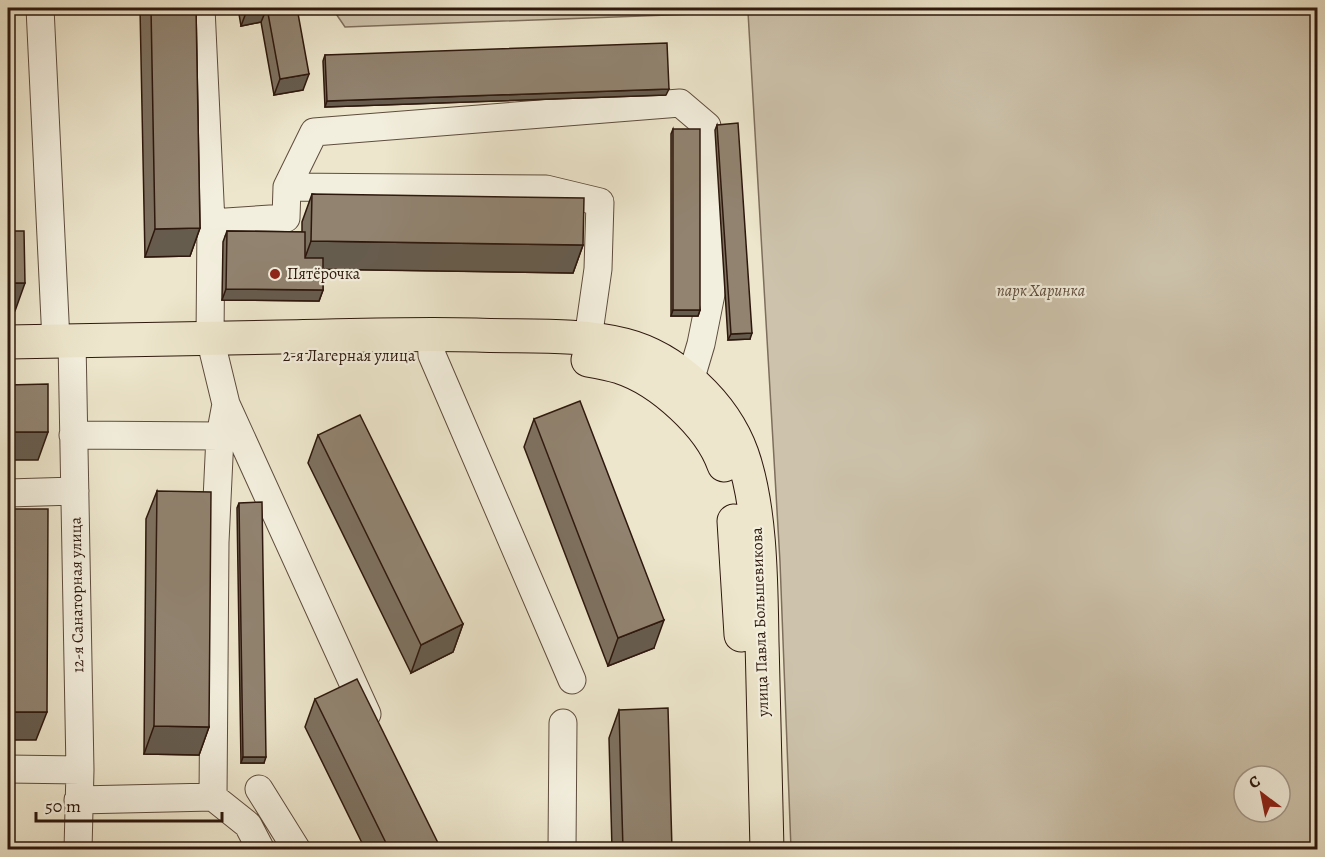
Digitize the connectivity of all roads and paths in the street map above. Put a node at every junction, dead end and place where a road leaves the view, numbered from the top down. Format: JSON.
{"nodes":[{"id":1,"x":40,"y":8,"type":"edge"},
{"id":2,"x":201,"y":8,"type":"edge"},
{"id":3,"x":286,"y":187,"type":"junction"},
{"id":4,"x":211,"y":223,"type":"junction"},
{"id":5,"x":588,"y":339,"type":"junction"},
{"id":6,"x":8,"y":342,"type":"edge"},
{"id":7,"x":432,"y":345,"type":"junction"},
{"id":8,"x":624,"y":345,"type":"joint"},
{"id":9,"x":66,"y":348,"type":"junction"},
{"id":10,"x":212,"y":348,"type":"junction"},
{"id":11,"x":8,"y":362,"type":"edge"},
{"id":12,"x":684,"y":391,"type":"junction"},
{"id":13,"x":226,"y":404,"type":"junction"},
{"id":14,"x":74,"y":435,"type":"junction"},
{"id":15,"x":219,"y":436,"type":"junction"},
{"id":16,"x":75,"y":491,"type":"junction"},
{"id":17,"x":8,"y":493,"type":"edge"},
{"id":18,"x":572,"y":680,"type":"dead end"},
{"id":19,"x":563,"y":723,"type":"dead end"},
{"id":20,"x":374,"y":729,"type":"edge"},
{"id":21,"x":8,"y":769,"type":"edge"},
{"id":22,"x":80,"y":770,"type":"junction"},
{"id":23,"x":259,"y":789,"type":"dead end"},
{"id":24,"x":213,"y":797,"type":"junction"},
{"id":25,"x":78,"y":800,"type":"junction"},
{"id":26,"x":78,"y":849,"type":"edge"},
{"id":27,"x":261,"y":849,"type":"edge"},
{"id":28,"x":297,"y":849,"type":"edge"},
{"id":29,"x":562,"y":849,"type":"edge"},
{"id":30,"x":747,"y":849,"type":"edge"},
{"id":31,"x":767,"y":849,"type":"edge"}],
"edges":[{"from":1,"to":9,"type":"street","name":"12-я Санаторная улица"},
{"from":2,"to":4,"type":"street"},
{"from":3,"to":4,"type":"street"},
{"from":3,"to":5,"type":"street"},
{"from":3,"to":12,"type":"street"},
{"from":4,"to":10,"type":"street"},
{"from":5,"to":7,"type":"main road","name":"2-я Лагерная улица"},
{"from":5,"to":8,"type":"main road","name":"2-я Лагерная улица"},
{"from":6,"to":9,"type":"main road","name":"2-я Лагерная улица"},
{"from":7,"to":10,"type":"main road","name":"2-я Лагерная улица"},
{"from":7,"to":12,"type":"main road","name":"2-я Лагерная улица"},
{"from":7,"to":18,"type":"street"},
{"from":8,"to":12,"type":"main road","name":"улица Павла Большевикова"},
{"from":9,"to":10,"type":"main road","name":"2-я Лагерная улица"},
{"from":9,"to":11,"type":"main road","name":"2-я Лагерная улица"},
{"from":9,"to":14,"type":"street","name":"12-я Санаторная улица"},
{"from":10,"to":13,"type":"street"},
{"from":12,"to":30,"type":"main road","name":"улица Павла Большевикова"},
{"from":12,"to":31,"type":"main road","name":"улица Павла Большевикова"},
{"from":13,"to":15,"type":"street"},
{"from":13,"to":20,"type":"street"},
{"from":14,"to":15,"type":"street"},
{"from":14,"to":16,"type":"street","name":"12-я Санаторная улица"},
{"from":15,"to":24,"type":"street"},
{"from":16,"to":17,"type":"street"},
{"from":16,"to":22,"type":"street","name":"12-я Санаторная улица"},
{"from":19,"to":29,"type":"street"},
{"from":21,"to":22,"type":"street"},
{"from":22,"to":25,"type":"street","name":"12-я Санаторная улица"},
{"from":23,"to":28,"type":"street"},
{"from":24,"to":25,"type":"street"},
{"from":24,"to":27,"type":"street"},
{"from":25,"to":26,"type":"street","name":"12-я Санаторная улица"}]}
